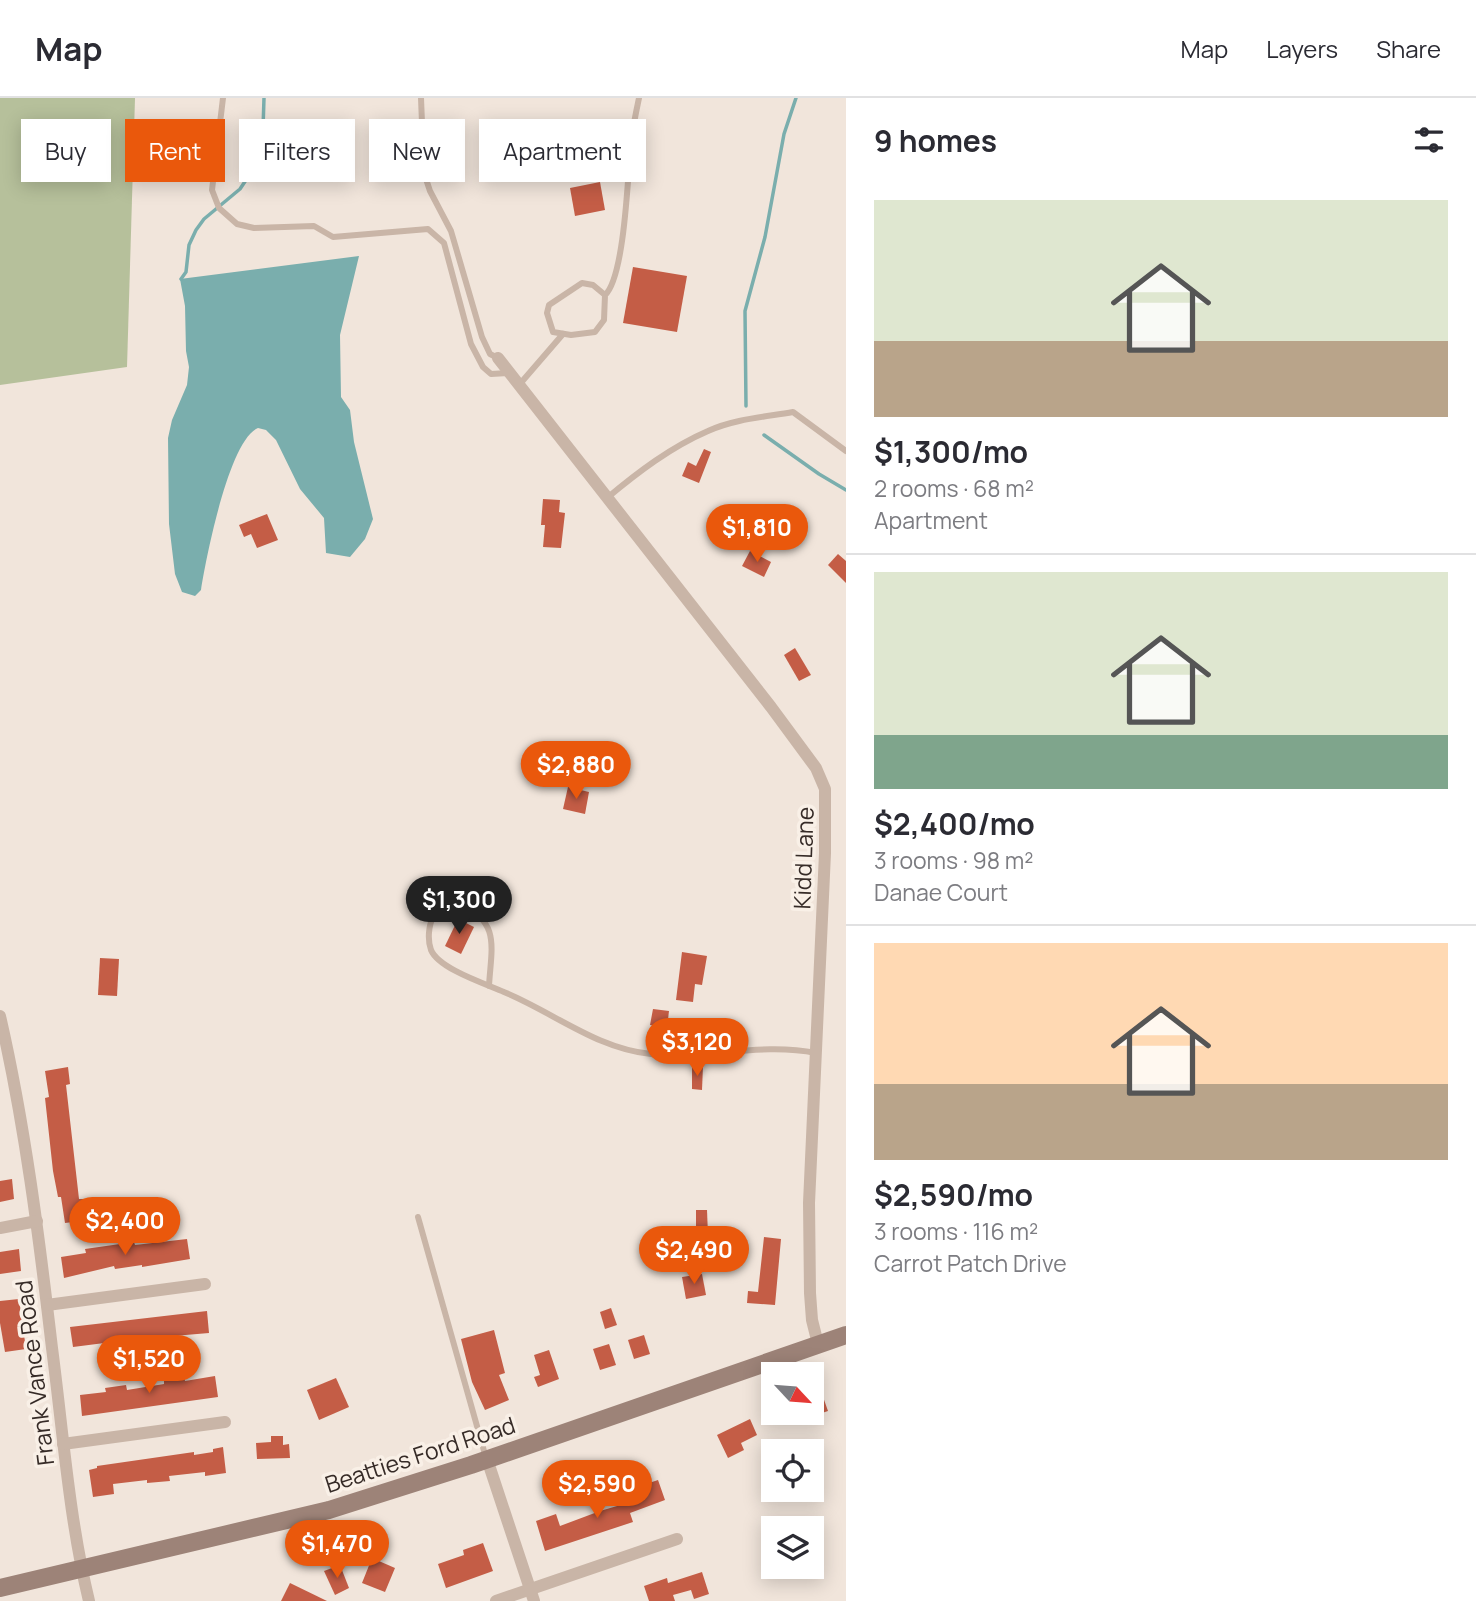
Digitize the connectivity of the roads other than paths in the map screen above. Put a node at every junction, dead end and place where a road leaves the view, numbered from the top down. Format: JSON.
{"nodes":[{"id":1,"x":223,"y":98,"type":"edge"},
{"id":2,"x":421,"y":98,"type":"edge"},
{"id":3,"x":639,"y":98,"type":"edge"},
{"id":4,"x":605,"y":295,"type":"junction"},
{"id":5,"x":563,"y":334,"type":"junction"},
{"id":6,"x":498,"y":358,"type":"joint"},
{"id":7,"x":510,"y":373,"type":"junction"},
{"id":8,"x":519,"y":385,"type":"junction"},
{"id":9,"x":846,"y":451,"type":"edge"},
{"id":10,"x":607,"y":498,"type":"junction"},
{"id":11,"x":489,"y":985,"type":"junction"},
{"id":12,"x":0,"y":1016,"type":"edge"},
{"id":13,"x":816,"y":1053,"type":"junction"},
{"id":14,"x":418,"y":1217,"type":"dead end"},
{"id":15,"x":37,"y":1222,"type":"junction"},
{"id":16,"x":0,"y":1228,"type":"edge"},
{"id":17,"x":205,"y":1284,"type":"dead end"},
{"id":18,"x":47,"y":1305,"type":"junction"},
{"id":19,"x":846,"y":1335,"type":"edge"},
{"id":20,"x":818,"y":1344,"type":"junction"},
{"id":21,"x":225,"y":1422,"type":"dead end"},
{"id":22,"x":63,"y":1444,"type":"junction"},
{"id":23,"x":486,"y":1459,"type":"junction"},
{"id":24,"x":677,"y":1539,"type":"dead end"},
{"id":25,"x":82,"y":1569,"type":"junction"},
{"id":26,"x":0,"y":1588,"type":"edge"},
{"id":27,"x":532,"y":1596,"type":"edge"},
{"id":28,"x":89,"y":1601,"type":"edge"},
{"id":29,"x":496,"y":1601,"type":"edge"}],
"edges":[{"from":1,"to":7,"type":"lane"},
{"from":2,"to":6,"type":"lane"},
{"from":3,"to":4,"type":"lane"},
{"from":4,"to":5,"type":"lane"},
{"from":4,"to":5,"type":"lane"},
{"from":5,"to":8,"type":"lane"},
{"from":6,"to":7,"type":"street","name":"Kidd Lane"},
{"from":7,"to":8,"type":"street","name":"Kidd Lane"},
{"from":8,"to":10,"type":"street","name":"Kidd Lane"},
{"from":9,"to":10,"type":"lane"},
{"from":10,"to":13,"type":"street","name":"Kidd Lane"},
{"from":11,"to":11,"type":"lane"},
{"from":11,"to":13,"type":"lane"},
{"from":12,"to":15,"type":"street","name":"Frank Vance Road"},
{"from":13,"to":20,"type":"street","name":"Kidd Lane"},
{"from":14,"to":23,"type":"lane"},
{"from":15,"to":16,"type":"street"},
{"from":15,"to":18,"type":"street","name":"Frank Vance Road"},
{"from":17,"to":18,"type":"street"},
{"from":18,"to":22,"type":"street","name":"Frank Vance Road"},
{"from":19,"to":20,"type":"main road","name":"Beatties Ford Road"},
{"from":20,"to":23,"type":"main road","name":"Beatties Ford Road"},
{"from":21,"to":22,"type":"street"},
{"from":22,"to":25,"type":"street","name":"Frank Vance Road"},
{"from":23,"to":25,"type":"main road","name":"Beatties Ford Road"},
{"from":23,"to":27,"type":"street"},
{"from":24,"to":27,"type":"street"},
{"from":25,"to":26,"type":"main road","name":"Beatties Ford Road"},
{"from":25,"to":28,"type":"street","name":"Frank Vance Road"},
{"from":27,"to":29,"type":"street"}]}
